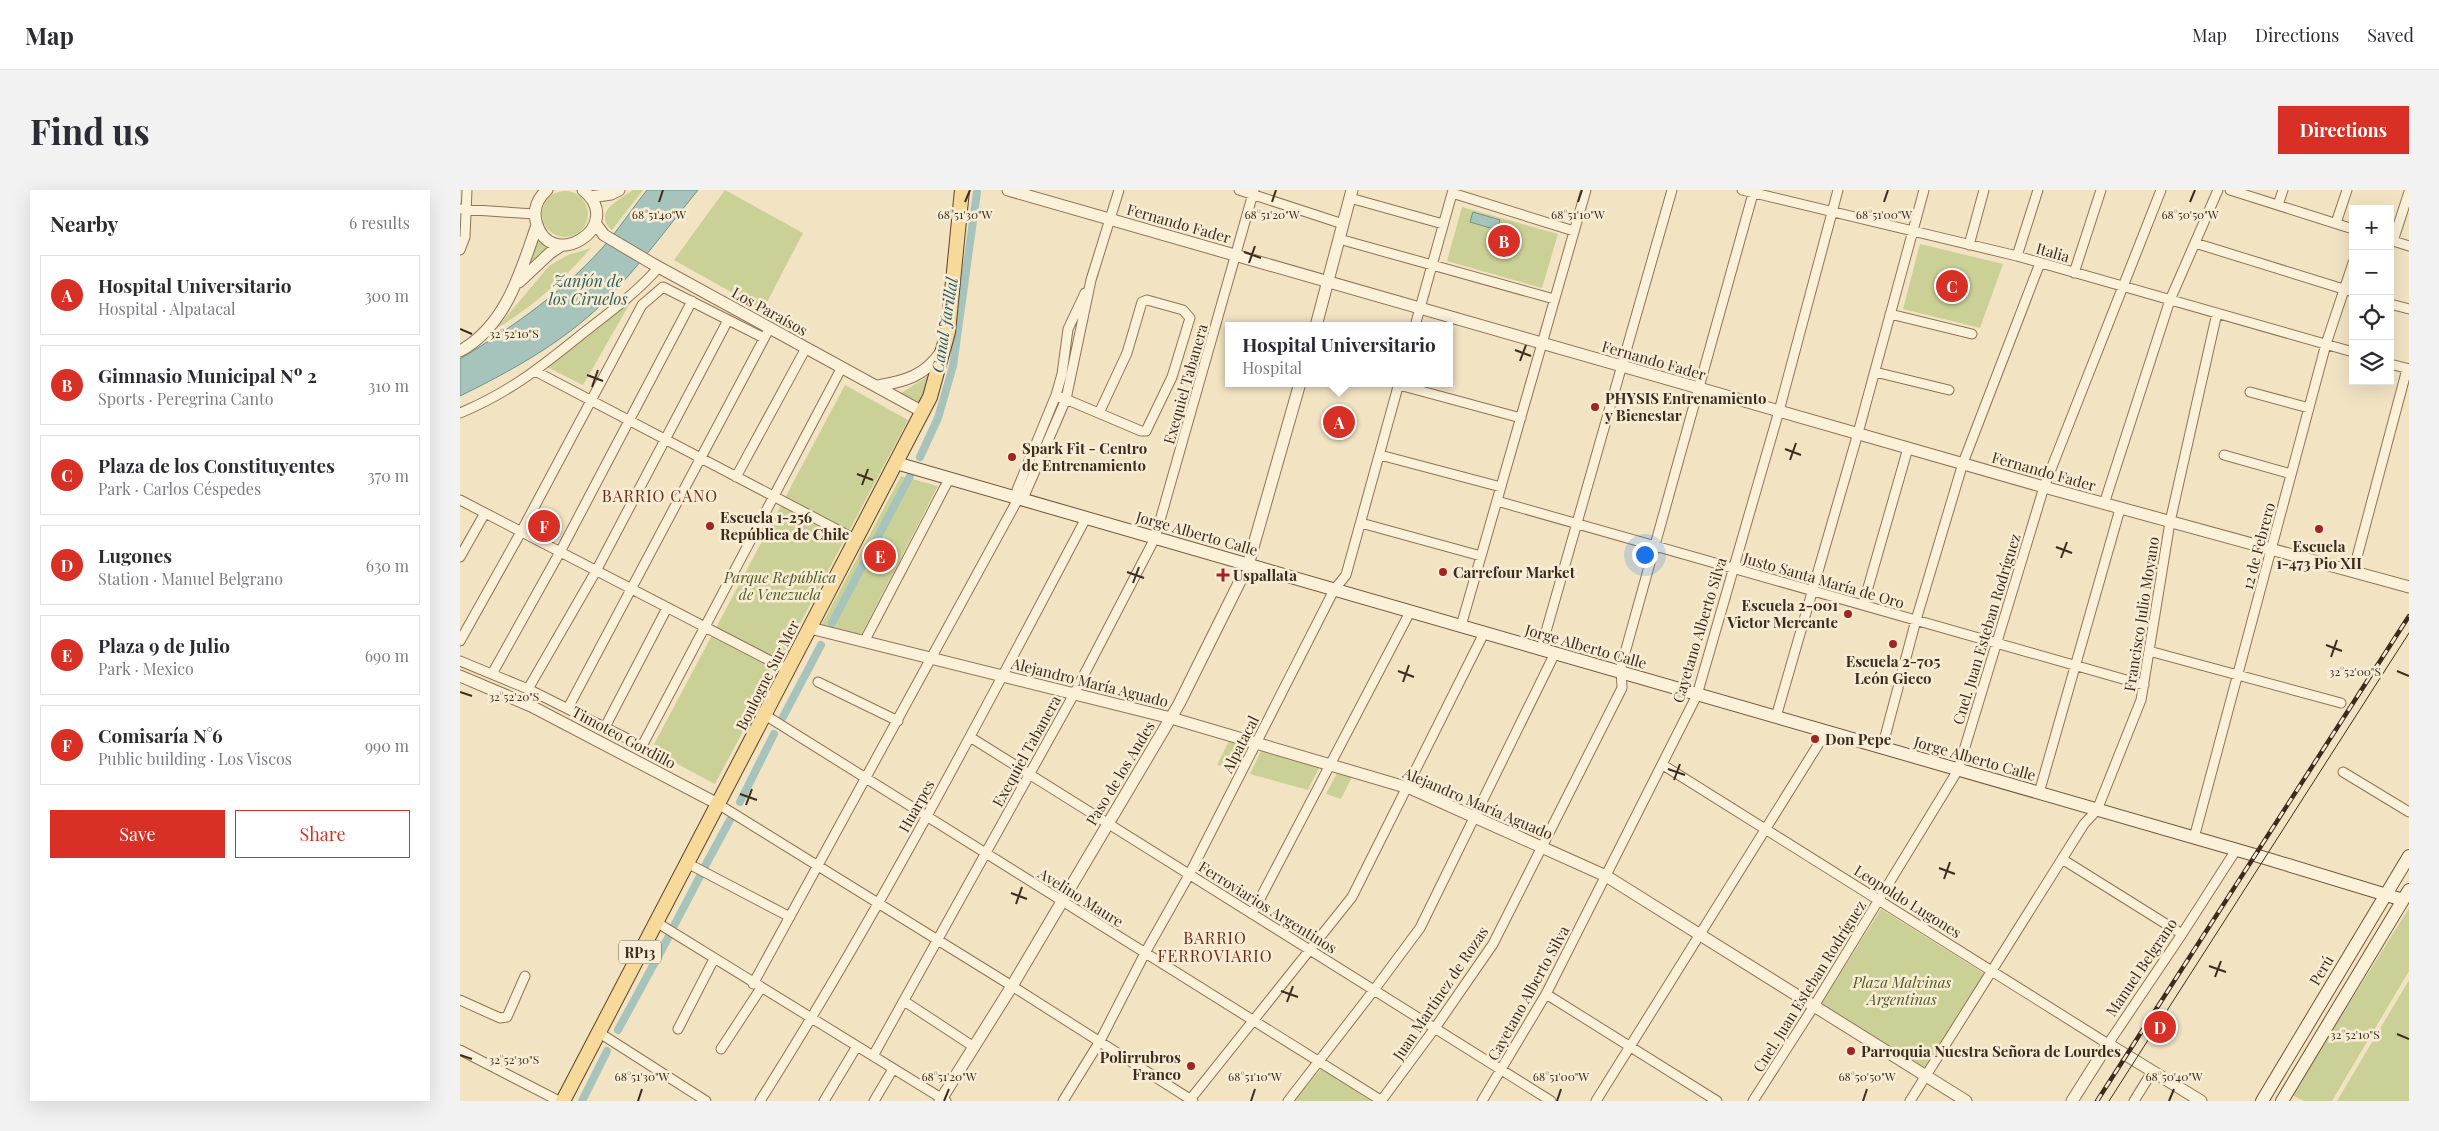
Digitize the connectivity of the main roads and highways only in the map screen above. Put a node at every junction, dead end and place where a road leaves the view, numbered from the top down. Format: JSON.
{"nodes":[{"id":1,"x":962,"y":190,"type":"edge"},
{"id":2,"x":896,"y":463,"type":"junction"},
{"id":3,"x":2409,"y":856,"type":"edge"},
{"id":4,"x":2385,"y":894,"type":"junction"},
{"id":5,"x":2406,"y":895,"type":"edge"},
{"id":6,"x":2360,"y":936,"type":"junction"},
{"id":7,"x":2376,"y":944,"type":"junction"},
{"id":8,"x":561,"y":1101,"type":"edge"},
{"id":9,"x":2262,"y":1101,"type":"edge"},
{"id":10,"x":2282,"y":1101,"type":"edge"}],
"edges":[{"from":1,"to":2,"type":"main road","name":"Boulogne Sur Mer","number":"RP13"},
{"from":2,"to":4,"type":"main road","name":"Jorge Alberto Calle"},
{"from":2,"to":8,"type":"main road","name":"Boulogne Sur Mer","number":"RP13"},
{"from":3,"to":4,"type":"main road","name":"Perú"},
{"from":4,"to":5,"type":"main road","name":"Jorge Alberto Calle"},
{"from":4,"to":6,"type":"main road","name":"Perú"},
{"from":5,"to":7,"type":"main road"},
{"from":6,"to":7,"type":"main road"},
{"from":6,"to":9,"type":"main road","name":"Perú"},
{"from":7,"to":10,"type":"main road"}]}
